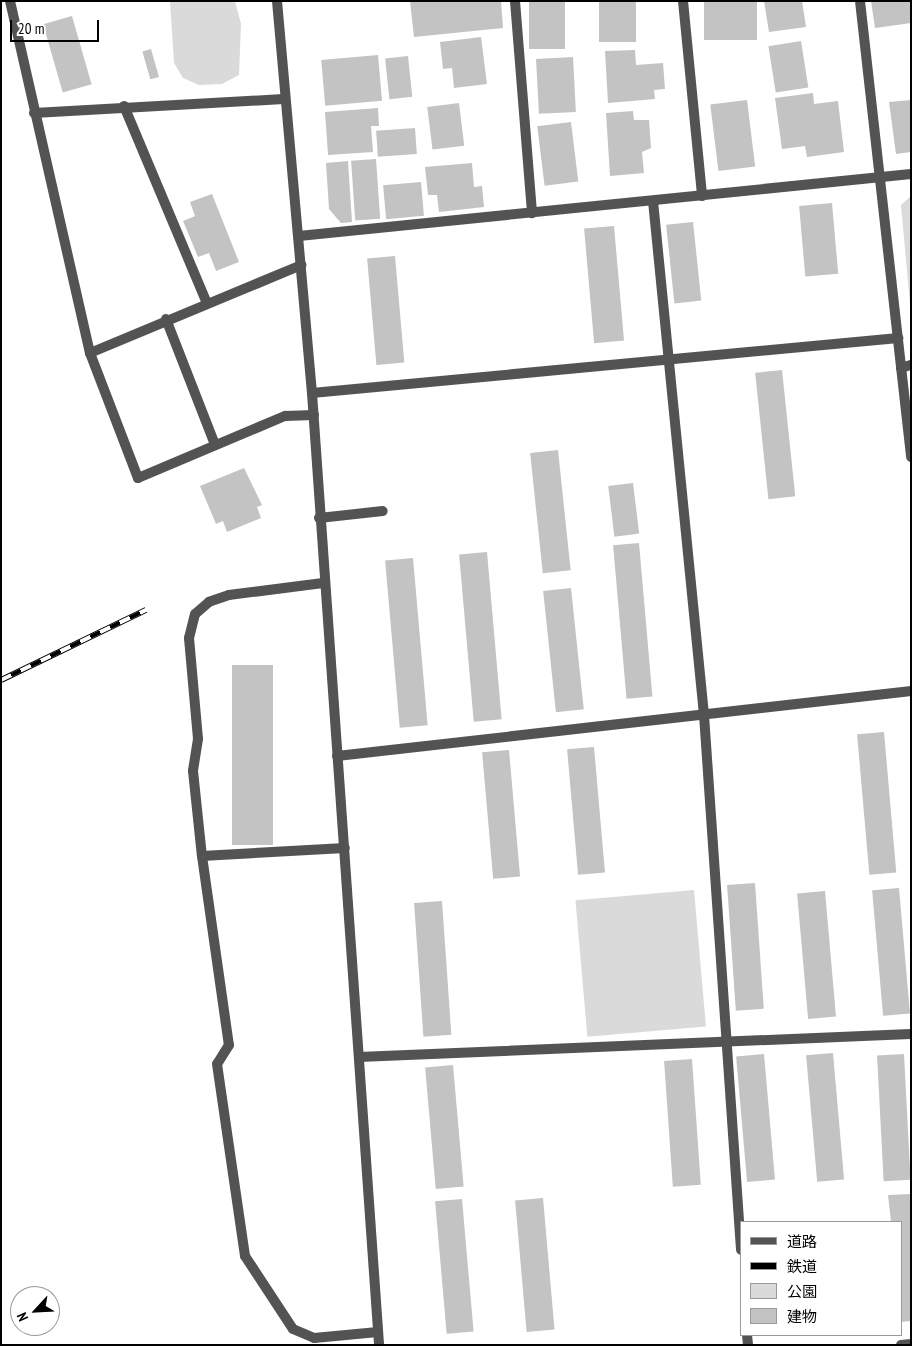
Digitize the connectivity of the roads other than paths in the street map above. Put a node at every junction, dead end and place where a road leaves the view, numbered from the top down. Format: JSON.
{"nodes":[{"id":1,"x":10,"y":1,"type":"edge"},
{"id":2,"x":277,"y":1,"type":"edge"},
{"id":3,"x":515,"y":1,"type":"edge"},
{"id":4,"x":683,"y":1,"type":"edge"},
{"id":5,"x":860,"y":1,"type":"edge"},
{"id":6,"x":284,"y":99,"type":"junction"},
{"id":7,"x":124,"y":106,"type":"junction"},
{"id":8,"x":34,"y":113,"type":"junction"},
{"id":9,"x":911,"y":174,"type":"edge"},
{"id":10,"x":879,"y":177,"type":"junction"},
{"id":11,"x":702,"y":196,"type":"junction"},
{"id":12,"x":653,"y":201,"type":"junction"},
{"id":13,"x":532,"y":213,"type":"junction"},
{"id":14,"x":299,"y":236,"type":"junction"},
{"id":15,"x":301,"y":265,"type":"junction"},
{"id":16,"x":206,"y":301,"type":"junction"},
{"id":17,"x":166,"y":319,"type":"junction"},
{"id":18,"x":898,"y":338,"type":"junction"},
{"id":19,"x":90,"y":352,"type":"junction"},
{"id":20,"x":668,"y":363,"type":"junction"},
{"id":21,"x":906,"y":367,"type":"edge"},
{"id":22,"x":312,"y":392,"type":"junction"},
{"id":23,"x":314,"y":415,"type":"junction"},
{"id":24,"x":215,"y":445,"type":"junction"},
{"id":25,"x":911,"y":458,"type":"edge"},
{"id":26,"x":383,"y":511,"type":"dead end"},
{"id":27,"x":319,"y":518,"type":"junction"},
{"id":28,"x":323,"y":583,"type":"junction"},
{"id":29,"x":911,"y":691,"type":"edge"},
{"id":30,"x":704,"y":715,"type":"junction"},
{"id":31,"x":338,"y":756,"type":"junction"},
{"id":32,"x":344,"y":848,"type":"junction"},
{"id":33,"x":202,"y":856,"type":"junction"},
{"id":34,"x":911,"y":1034,"type":"edge"},
{"id":35,"x":726,"y":1042,"type":"junction"},
{"id":36,"x":359,"y":1057,"type":"junction"},
{"id":37,"x":740,"y":1236,"type":"edge"},
{"id":38,"x":378,"y":1332,"type":"junction"},
{"id":39,"x":911,"y":1344,"type":"edge"},
{"id":40,"x":379,"y":1345,"type":"edge"},
{"id":41,"x":901,"y":1345,"type":"edge"}],
"edges":[{"from":1,"to":8,"type":"street"},
{"from":2,"to":6,"type":"street"},
{"from":3,"to":13,"type":"street"},
{"from":4,"to":11,"type":"street"},
{"from":5,"to":10,"type":"street"},
{"from":6,"to":7,"type":"street"},
{"from":6,"to":14,"type":"street"},
{"from":7,"to":8,"type":"street"},
{"from":7,"to":16,"type":"street"},
{"from":8,"to":19,"type":"street"},
{"from":9,"to":10,"type":"street"},
{"from":10,"to":11,"type":"street"},
{"from":10,"to":18,"type":"street"},
{"from":11,"to":12,"type":"street"},
{"from":12,"to":13,"type":"street"},
{"from":12,"to":20,"type":"street"},
{"from":13,"to":14,"type":"street"},
{"from":14,"to":15,"type":"street"},
{"from":15,"to":16,"type":"street"},
{"from":15,"to":22,"type":"street"},
{"from":16,"to":17,"type":"street"},
{"from":17,"to":19,"type":"street"},
{"from":17,"to":24,"type":"street"},
{"from":18,"to":20,"type":"street"},
{"from":18,"to":21,"type":"street"},
{"from":19,"to":24,"type":"street"},
{"from":20,"to":22,"type":"street"},
{"from":20,"to":30,"type":"street"},
{"from":21,"to":25,"type":"street"},
{"from":22,"to":23,"type":"street"},
{"from":23,"to":24,"type":"street"},
{"from":23,"to":27,"type":"street"},
{"from":26,"to":27,"type":"street"},
{"from":27,"to":28,"type":"street"},
{"from":28,"to":31,"type":"street"},
{"from":28,"to":33,"type":"street"},
{"from":29,"to":30,"type":"street"},
{"from":30,"to":31,"type":"street"},
{"from":30,"to":35,"type":"street"},
{"from":31,"to":32,"type":"street"},
{"from":32,"to":33,"type":"street"},
{"from":32,"to":36,"type":"street"},
{"from":33,"to":38,"type":"street"},
{"from":34,"to":35,"type":"street"},
{"from":35,"to":36,"type":"street"},
{"from":35,"to":37,"type":"street"},
{"from":36,"to":38,"type":"street"},
{"from":38,"to":40,"type":"street"},
{"from":39,"to":41,"type":"street"}]}
